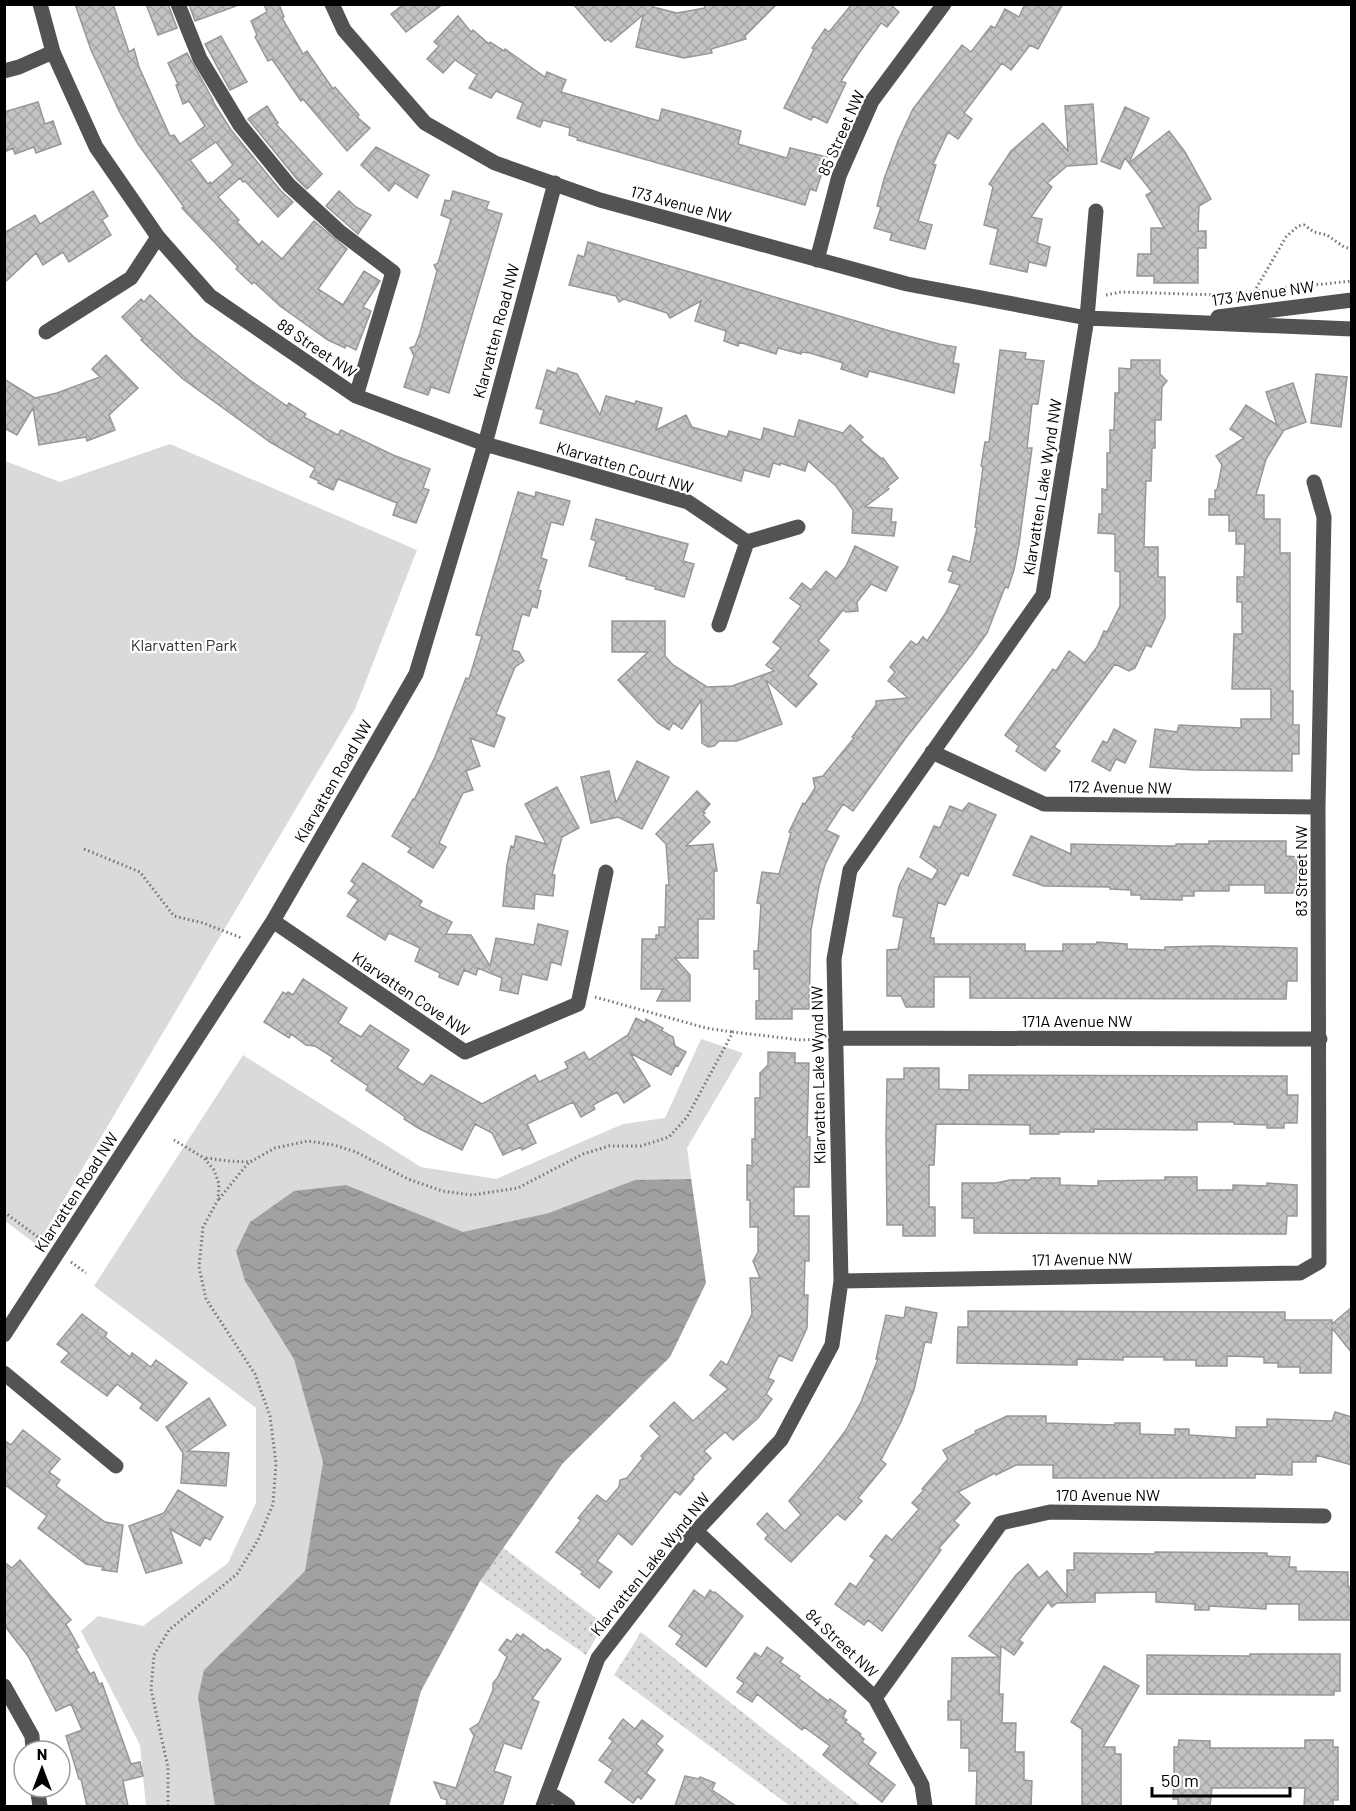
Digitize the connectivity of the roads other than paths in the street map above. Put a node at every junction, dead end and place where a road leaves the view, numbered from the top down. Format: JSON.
{"nodes":[{"id":1,"x":39,"y":4,"type":"edge"},
{"id":2,"x":178,"y":4,"type":"edge"},
{"id":3,"x":332,"y":4,"type":"edge"},
{"id":4,"x":944,"y":4,"type":"edge"},
{"id":5,"x":53,"y":52,"type":"junction"},
{"id":6,"x":4,"y":71,"type":"edge"},
{"id":7,"x":555,"y":183,"type":"junction"},
{"id":8,"x":1096,"y":211,"type":"dead end"},
{"id":9,"x":158,"y":237,"type":"junction"},
{"id":10,"x":817,"y":260,"type":"junction"},
{"id":11,"x":1352,"y":300,"type":"edge"},
{"id":12,"x":1087,"y":318,"type":"junction"},
{"id":13,"x":1179,"y":323,"type":"junction"},
{"id":14,"x":1352,"y":329,"type":"edge"},
{"id":15,"x":46,"y":332,"type":"dead end"},
{"id":16,"x":356,"y":396,"type":"junction"},
{"id":17,"x":484,"y":444,"type":"junction"},
{"id":18,"x":1314,"y":482,"type":"dead end"},
{"id":19,"x":798,"y":527,"type":"dead end"},
{"id":20,"x":747,"y":542,"type":"junction"},
{"id":21,"x":719,"y":625,"type":"dead end"},
{"id":22,"x":933,"y":752,"type":"junction"},
{"id":23,"x":1318,"y":807,"type":"junction"},
{"id":24,"x":606,"y":872,"type":"dead end"},
{"id":25,"x":273,"y":921,"type":"junction"},
{"id":26,"x":835,"y":1038,"type":"junction"},
{"id":27,"x":1320,"y":1039,"type":"junction"},
{"id":28,"x":1319,"y":1262,"type":"joint"},
{"id":29,"x":841,"y":1281,"type":"junction"},
{"id":30,"x":4,"y":1335,"type":"edge"},
{"id":31,"x":4,"y":1373,"type":"edge"},
{"id":32,"x":116,"y":1466,"type":"dead end"},
{"id":33,"x":1324,"y":1515,"type":"dead end"},
{"id":34,"x":696,"y":1531,"type":"junction"},
{"id":35,"x":4,"y":1686,"type":"edge"},
{"id":36,"x":875,"y":1698,"type":"junction"},
{"id":37,"x":32,"y":1739,"type":"edge"},
{"id":38,"x":546,"y":1799,"type":"edge"},
{"id":39,"x":568,"y":1806,"type":"edge"},
{"id":40,"x":925,"y":1806,"type":"edge"}],
"edges":[{"from":1,"to":5,"type":"street","name":"88 Street NW"},
{"from":2,"to":16,"type":"street"},
{"from":3,"to":7,"type":"street","name":"173 Avenue NW"},
{"from":4,"to":10,"type":"street","name":"85 Street NW"},
{"from":5,"to":6,"type":"street"},
{"from":5,"to":9,"type":"street","name":"88 Street NW"},
{"from":7,"to":10,"type":"street","name":"173 Avenue NW"},
{"from":7,"to":17,"type":"street","name":"Klarvatten Road NW"},
{"from":8,"to":12,"type":"street"},
{"from":9,"to":15,"type":"street"},
{"from":9,"to":16,"type":"street","name":"88 Street NW"},
{"from":10,"to":12,"type":"street","name":"173 Avenue NW"},
{"from":11,"to":13,"type":"street","name":"173 Avenue NW"},
{"from":12,"to":13,"type":"street","name":"173 Avenue NW"},
{"from":12,"to":22,"type":"street","name":"Klarvatten Lake Wynd NW"},
{"from":13,"to":14,"type":"street","name":"173 Avenue NW"},
{"from":16,"to":17,"type":"street","name":"88 Street NW"},
{"from":17,"to":20,"type":"street","name":"Klarvatten Court NW"},
{"from":17,"to":25,"type":"street","name":"Klarvatten Road NW"},
{"from":18,"to":23,"type":"street","name":"83 Street NW"},
{"from":19,"to":20,"type":"street"},
{"from":20,"to":21,"type":"street"},
{"from":22,"to":23,"type":"street","name":"172 Avenue NW"},
{"from":22,"to":26,"type":"street","name":"Klarvatten Lake Wynd NW"},
{"from":23,"to":27,"type":"street","name":"83 Street NW"},
{"from":24,"to":25,"type":"street","name":"Klarvatten Cove NW"},
{"from":25,"to":30,"type":"street","name":"Klarvatten Road NW"},
{"from":26,"to":27,"type":"street","name":"171A Avenue NW"},
{"from":26,"to":29,"type":"street","name":"Klarvatten Lake Wynd NW"},
{"from":27,"to":28,"type":"street","name":"83 Street NW"},
{"from":28,"to":29,"type":"street","name":"171 Avenue NW"},
{"from":29,"to":34,"type":"street","name":"Klarvatten Lake Wynd NW"},
{"from":31,"to":32,"type":"street"},
{"from":33,"to":36,"type":"street","name":"170 Avenue NW"},
{"from":34,"to":36,"type":"street","name":"84 Street NW"},
{"from":34,"to":38,"type":"street","name":"Klarvatten Lake Wynd NW"},
{"from":35,"to":37,"type":"street"},
{"from":36,"to":40,"type":"street","name":"84 Street NW"},
{"from":38,"to":39,"type":"street"}]}
